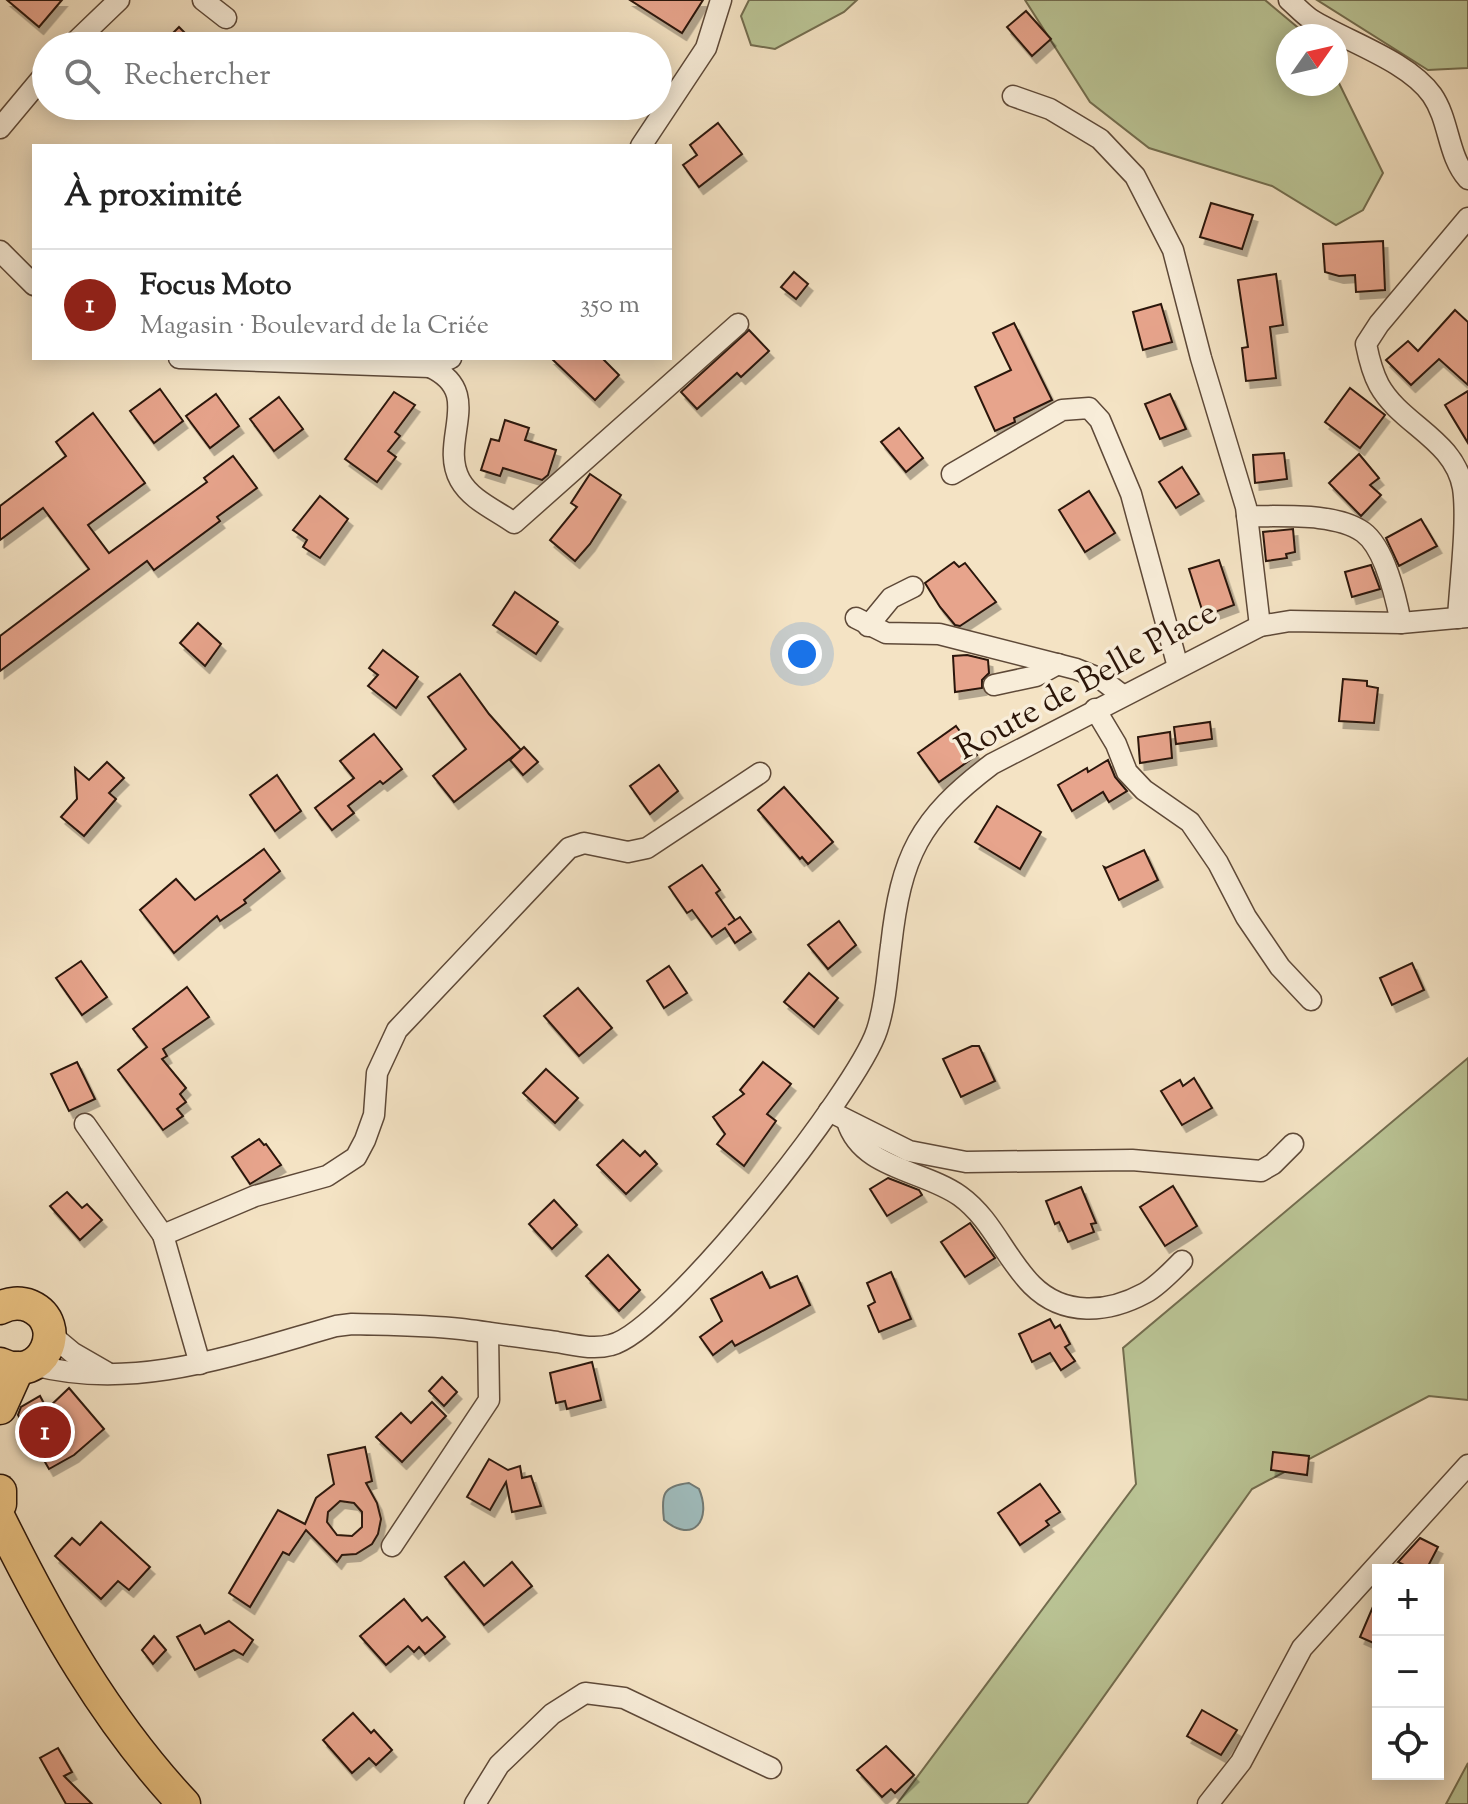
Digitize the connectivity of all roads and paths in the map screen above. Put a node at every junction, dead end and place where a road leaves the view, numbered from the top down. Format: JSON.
{"nodes":[{"id":1,"x":119,"y":0,"type":"edge"},
{"id":2,"x":203,"y":0,"type":"edge"},
{"id":3,"x":721,"y":0,"type":"edge"},
{"id":4,"x":1289,"y":0,"type":"edge"},
{"id":5,"x":226,"y":18,"type":"dead end"},
{"id":6,"x":86,"y":32,"type":"edge"},
{"id":7,"x":32,"y":90,"type":"edge"},
{"id":8,"x":1013,"y":96,"type":"dead end"},
{"id":9,"x":672,"y":99,"type":"edge"},
{"id":10,"x":658,"y":120,"type":"edge"},
{"id":11,"x":0,"y":128,"type":"edge"},
{"id":12,"x":642,"y":144,"type":"edge"},
{"id":13,"x":1468,"y":179,"type":"edge"},
{"id":14,"x":1468,"y":218,"type":"edge"},
{"id":15,"x":0,"y":251,"type":"edge"},
{"id":16,"x":32,"y":283,"type":"edge"},
{"id":17,"x":738,"y":324,"type":"dead end"},
{"id":18,"x":312,"y":360,"type":"edge"},
{"id":19,"x":446,"y":360,"type":"edge"},
{"id":20,"x":430,"y":367,"type":"junction"},
{"id":21,"x":952,"y":474,"type":"dead end"},
{"id":22,"x":1247,"y":516,"type":"junction"},
{"id":23,"x":913,"y":587,"type":"dead end"},
{"id":24,"x":1463,"y":617,"type":"edge"},
{"id":25,"x":1401,"y":623,"type":"junction"},
{"id":26,"x":1260,"y":626,"type":"junction"},
{"id":27,"x":1058,"y":664,"type":"junction"},
{"id":28,"x":1178,"y":667,"type":"junction"},
{"id":29,"x":994,"y":685,"type":"dead end"},
{"id":30,"x":1122,"y":695,"type":"junction"},
{"id":31,"x":1095,"y":709,"type":"junction"},
{"id":32,"x":760,"y":773,"type":"dead end"},
{"id":33,"x":1311,"y":1000,"type":"dead end"},
{"id":34,"x":838,"y":1116,"type":"junction"},
{"id":35,"x":85,"y":1124,"type":"dead end"},
{"id":36,"x":1293,"y":1144,"type":"dead end"},
{"id":37,"x":163,"y":1235,"type":"junction"},
{"id":38,"x":1182,"y":1261,"type":"dead end"},
{"id":39,"x":6,"y":1298,"type":"edge"},
{"id":40,"x":49,"y":1333,"type":"junction"},
{"id":41,"x":488,"y":1333,"type":"junction"},
{"id":42,"x":200,"y":1364,"type":"junction"},
{"id":43,"x":17,"y":1366,"type":"edge"},
{"id":44,"x":114,"y":1375,"type":"junction"},
{"id":45,"x":0,"y":1408,"type":"edge"},
{"id":46,"x":1468,"y":1465,"type":"edge"},
{"id":47,"x":0,"y":1491,"type":"edge"},
{"id":48,"x":0,"y":1504,"type":"edge"},
{"id":49,"x":0,"y":1520,"type":"edge"},
{"id":50,"x":392,"y":1546,"type":"dead end"},
{"id":51,"x":771,"y":1768,"type":"dead end"},
{"id":52,"x":184,"y":1804,"type":"edge"},
{"id":53,"x":475,"y":1804,"type":"edge"},
{"id":54,"x":1208,"y":1804,"type":"edge"}],
"edges":[{"from":1,"to":6,"type":"street"},
{"from":2,"to":5,"type":"street"},
{"from":3,"to":9,"type":"street"},
{"from":4,"to":13,"type":"street"},
{"from":7,"to":11,"type":"street"},
{"from":8,"to":22,"type":"street"},
{"from":10,"to":12,"type":"street"},
{"from":14,"to":24,"type":"street"},
{"from":15,"to":16,"type":"street"},
{"from":17,"to":20,"type":"street"},
{"from":18,"to":20,"type":"street"},
{"from":19,"to":20,"type":"street"},
{"from":21,"to":28,"type":"street"},
{"from":22,"to":25,"type":"street"},
{"from":22,"to":26,"type":"street"},
{"from":23,"to":27,"type":"street"},
{"from":24,"to":25,"type":"street","name":"Route de Belle Place"},
{"from":25,"to":26,"type":"street","name":"Route de Belle Place"},
{"from":26,"to":28,"type":"street","name":"Route de Belle Place"},
{"from":27,"to":29,"type":"street"},
{"from":27,"to":30,"type":"street"},
{"from":28,"to":30,"type":"street","name":"Route de Belle Place"},
{"from":30,"to":31,"type":"street","name":"Route de Belle Place"},
{"from":31,"to":33,"type":"street"},
{"from":31,"to":34,"type":"street","name":"Route de Belle Place"},
{"from":32,"to":37,"type":"street"},
{"from":34,"to":36,"type":"street"},
{"from":34,"to":38,"type":"street"},
{"from":34,"to":41,"type":"street","name":"Route de Belle Place"},
{"from":35,"to":37,"type":"street"},
{"from":37,"to":42,"type":"street"},
{"from":39,"to":40,"type":"main road"},
{"from":40,"to":43,"type":"main road"},
{"from":40,"to":44,"type":"street"},
{"from":41,"to":42,"type":"street","name":"Route de Belle Place"},
{"from":41,"to":50,"type":"street"},
{"from":42,"to":44,"type":"street","name":"Route de Belle Place"},
{"from":43,"to":44,"type":"street","name":"Route de Belle Place"},
{"from":43,"to":45,"type":"main road"},
{"from":46,"to":54,"type":"street"},
{"from":47,"to":48,"type":"main road"},
{"from":49,"to":52,"type":"main road"},
{"from":51,"to":53,"type":"street"}]}
